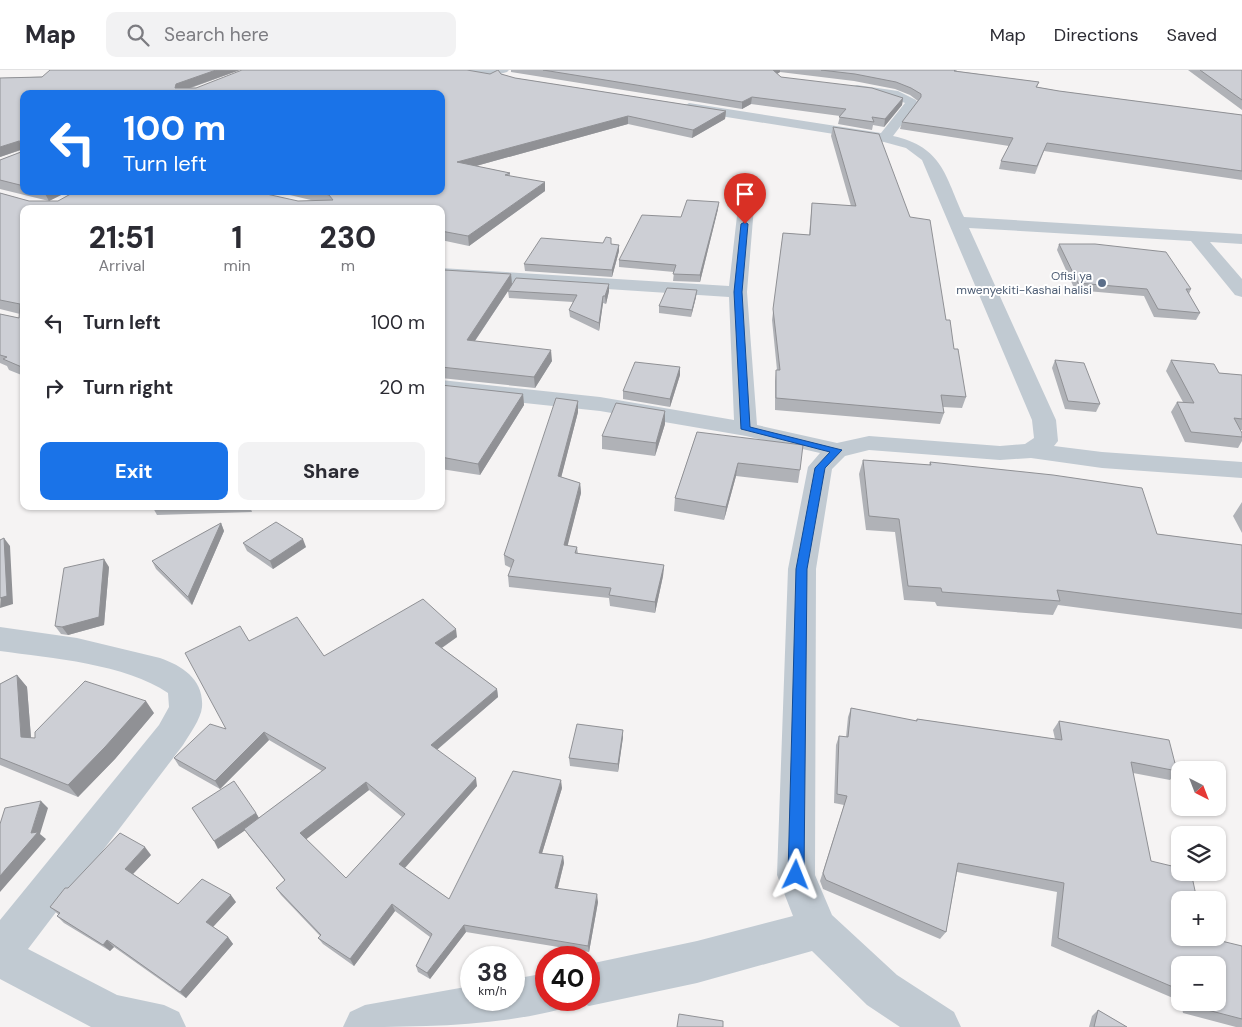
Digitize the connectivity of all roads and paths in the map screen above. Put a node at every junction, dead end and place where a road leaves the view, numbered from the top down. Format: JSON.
{"nodes":[{"id":1,"x":468,"y":70,"type":"edge"},
{"id":2,"x":502,"y":70,"type":"edge"},
{"id":3,"x":876,"y":77,"type":"edge"},
{"id":4,"x":524,"y":82,"type":"edge"},
{"id":5,"x":846,"y":87,"type":"edge"},
{"id":6,"x":874,"y":91,"type":"junction"},
{"id":7,"x":671,"y":104,"type":"edge"},
{"id":8,"x":884,"y":138,"type":"junction"},
{"id":9,"x":746,"y":207,"type":"dead end"},
{"id":10,"x":957,"y":222,"type":"junction"},
{"id":11,"x":1196,"y":236,"type":"junction"},
{"id":12,"x":1242,"y":239,"type":"edge"},
{"id":13,"x":445,"y":273,"type":"edge"},
{"id":14,"x":1242,"y":291,"type":"edge"},
{"id":15,"x":738,"y":292,"type":"junction"},
{"id":16,"x":445,"y":387,"type":"edge"},
{"id":17,"x":746,"y":429,"type":"junction"},
{"id":18,"x":837,"y":450,"type":"junction"},
{"id":19,"x":1031,"y":451,"type":"junction"},
{"id":20,"x":1242,"y":470,"type":"edge"},
{"id":21,"x":0,"y":640,"type":"edge"},
{"id":22,"x":818,"y":928,"type":"junction"},
{"id":23,"x":0,"y":952,"type":"edge"},
{"id":24,"x":0,"y":957,"type":"edge"},
{"id":25,"x":600,"y":983,"type":"edge"},
{"id":26,"x":535,"y":996,"type":"edge"},
{"id":27,"x":164,"y":1027,"type":"edge"},
{"id":28,"x":366,"y":1027,"type":"edge"},
{"id":29,"x":939,"y":1027,"type":"edge"}],
"edges":[{"from":1,"to":2,"type":"street"},
{"from":2,"to":4,"type":"street"},
{"from":3,"to":6,"type":"street"},
{"from":5,"to":6,"type":"street"},
{"from":6,"to":8,"type":"street"},
{"from":7,"to":8,"type":"street"},
{"from":8,"to":10,"type":"street"},
{"from":9,"to":15,"type":"street"},
{"from":10,"to":11,"type":"street"},
{"from":10,"to":19,"type":"street"},
{"from":11,"to":12,"type":"street"},
{"from":11,"to":14,"type":"street"},
{"from":13,"to":15,"type":"street"},
{"from":15,"to":17,"type":"street"},
{"from":16,"to":17,"type":"street"},
{"from":17,"to":18,"type":"street"},
{"from":18,"to":19,"type":"street"},
{"from":18,"to":22,"type":"street"},
{"from":19,"to":20,"type":"street"},
{"from":21,"to":23,"type":"street"},
{"from":22,"to":25,"type":"street"},
{"from":22,"to":29,"type":"street"},
{"from":24,"to":27,"type":"street"},
{"from":26,"to":28,"type":"street"}]}
